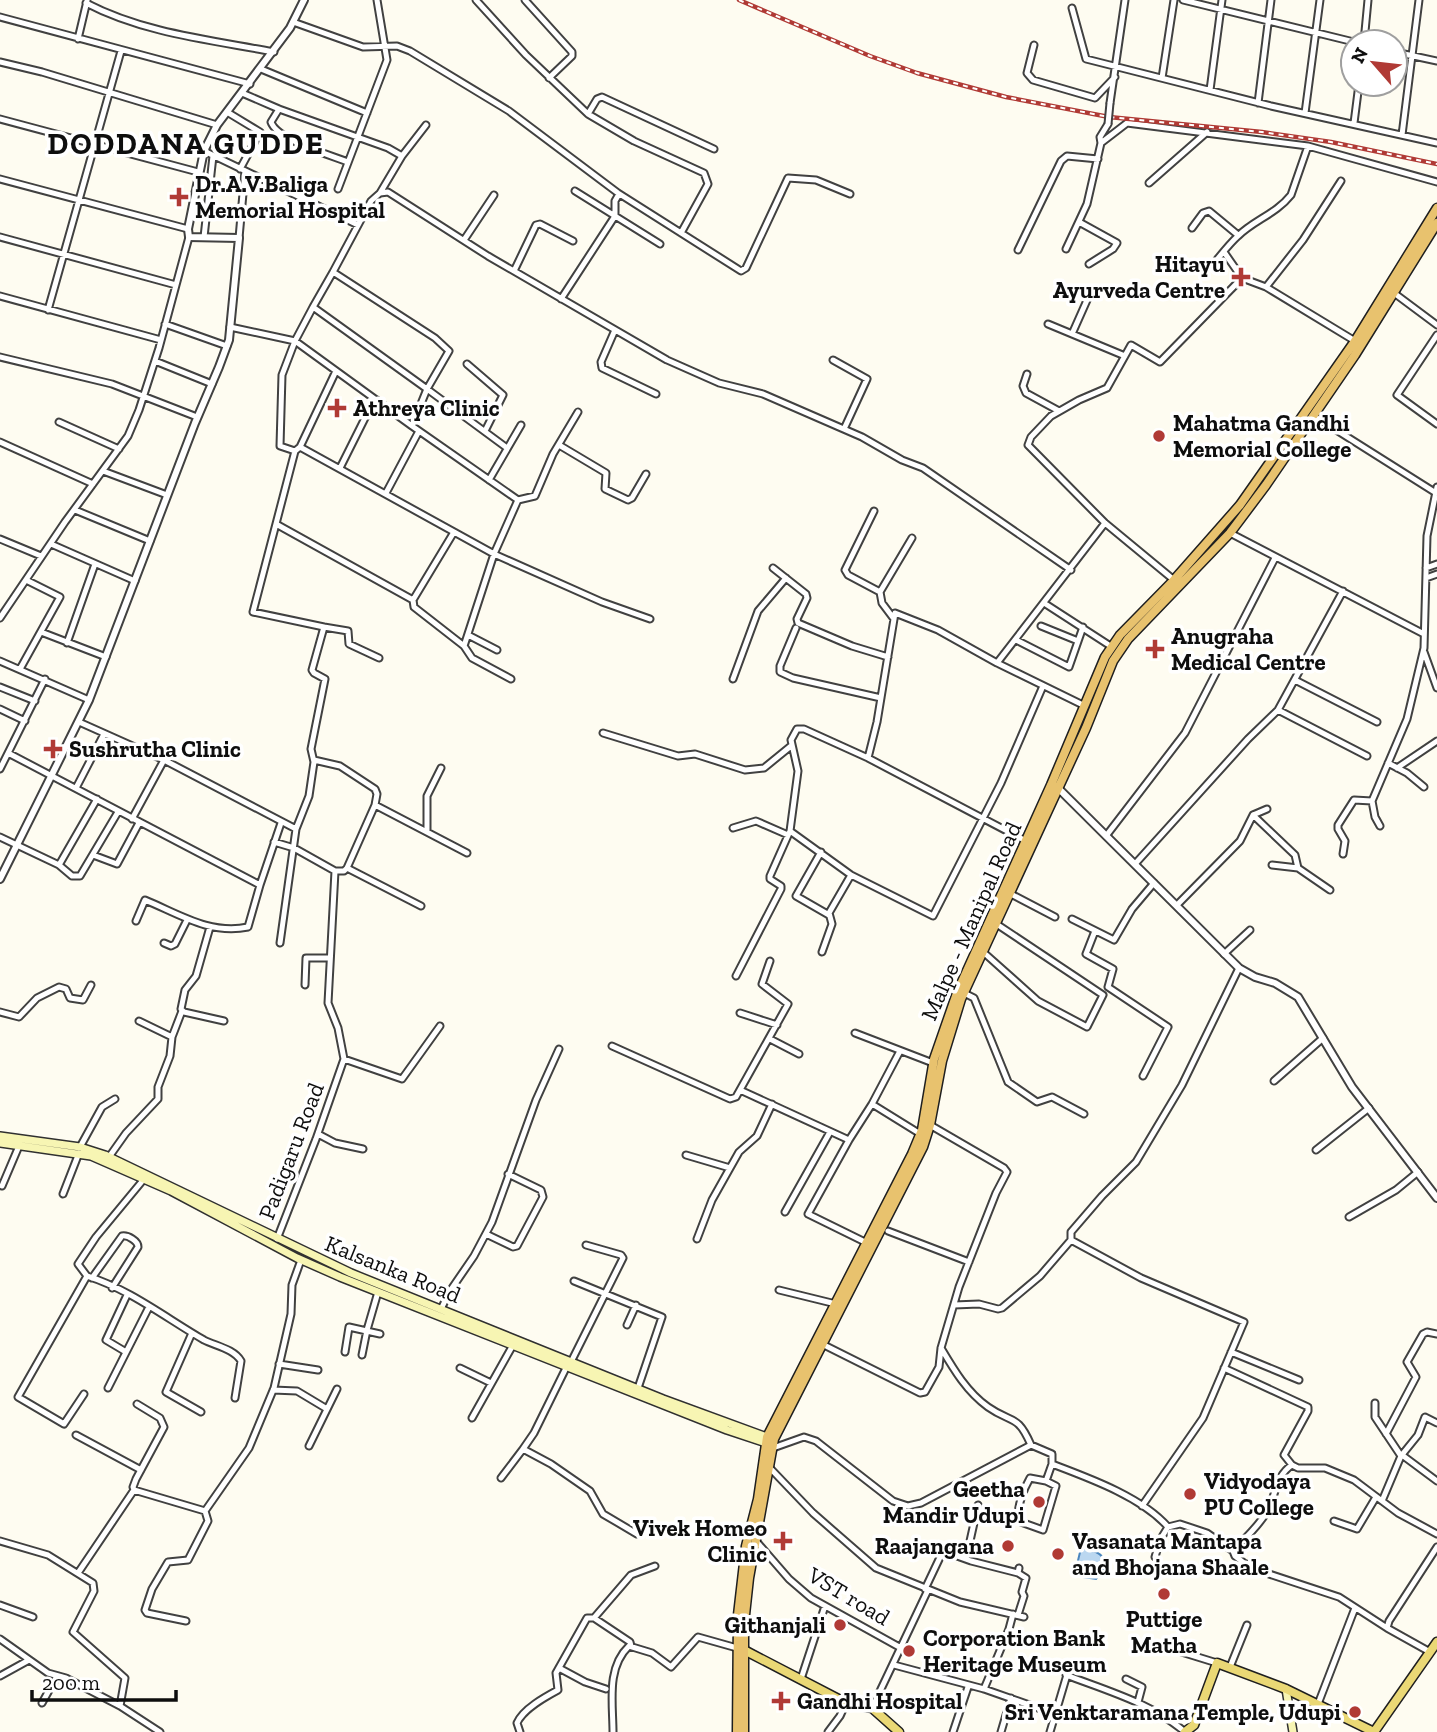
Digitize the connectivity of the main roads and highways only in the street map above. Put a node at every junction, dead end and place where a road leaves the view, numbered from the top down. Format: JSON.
{"nodes":[{"id":1,"x":1437,"y":208,"type":"edge"},
{"id":2,"x":1437,"y":223,"type":"edge"},
{"id":3,"x":1295,"y":435,"type":"junction"},
{"id":4,"x":1082,"y":726,"type":"junction"},
{"id":5,"x":0,"y":1136,"type":"edge"},
{"id":6,"x":924,"y":1136,"type":"junction"},
{"id":7,"x":0,"y":1143,"type":"edge"},
{"id":8,"x":77,"y":1150,"type":"junction"},
{"id":9,"x":569,"y":1364,"type":"junction"},
{"id":10,"x":771,"y":1443,"type":"junction"},
{"id":11,"x":1437,"y":1642,"type":"edge"},
{"id":12,"x":741,"y":1649,"type":"junction"},
{"id":13,"x":1286,"y":1689,"type":"junction"},
{"id":14,"x":737,"y":1732,"type":"edge"},
{"id":15,"x":744,"y":1732,"type":"edge"},
{"id":16,"x":899,"y":1732,"type":"edge"},
{"id":17,"x":1185,"y":1732,"type":"edge"},
{"id":18,"x":1293,"y":1732,"type":"edge"},
{"id":19,"x":1374,"y":1732,"type":"edge"}],
"edges":[{"from":1,"to":3,"type":"highway","name":"Malpe - Manipal Road"},
{"from":2,"to":3,"type":"highway","name":"Malpe - Manipal Road"},
{"from":3,"to":4,"type":"highway","name":"Malpe - Manipal Road"},
{"from":3,"to":4,"type":"highway","name":"Malpe - Manipal Road"},
{"from":4,"to":6,"type":"highway","name":"Malpe - Manipal Road"},
{"from":4,"to":6,"type":"highway","name":"Malpe - Manipal Road"},
{"from":5,"to":8,"type":"main road","name":"Kalsanka Road"},
{"from":6,"to":10,"type":"highway","name":"Malpe - Manipal Road"},
{"from":6,"to":10,"type":"highway","name":"Malpe - Manipal Road"},
{"from":7,"to":8,"type":"main road"},
{"from":8,"to":9,"type":"main road"},
{"from":8,"to":9,"type":"main road","name":"Kalsanka Road"},
{"from":9,"to":10,"type":"main road"},
{"from":9,"to":10,"type":"main road","name":"Kalsanka Road"},
{"from":10,"to":12,"type":"highway","name":"Malpe - Manipal Road"},
{"from":10,"to":12,"type":"highway","name":"Malpe - Manipal Road"},
{"from":11,"to":19,"type":"main road"},
{"from":12,"to":14,"type":"highway","name":"Malpe - Manipal Road"},
{"from":12,"to":15,"type":"highway","name":"Malpe - Manipal Road"},
{"from":12,"to":16,"type":"main road"},
{"from":13,"to":17,"type":"main road"},
{"from":13,"to":18,"type":"main road"},
{"from":13,"to":19,"type":"main road"}]}
